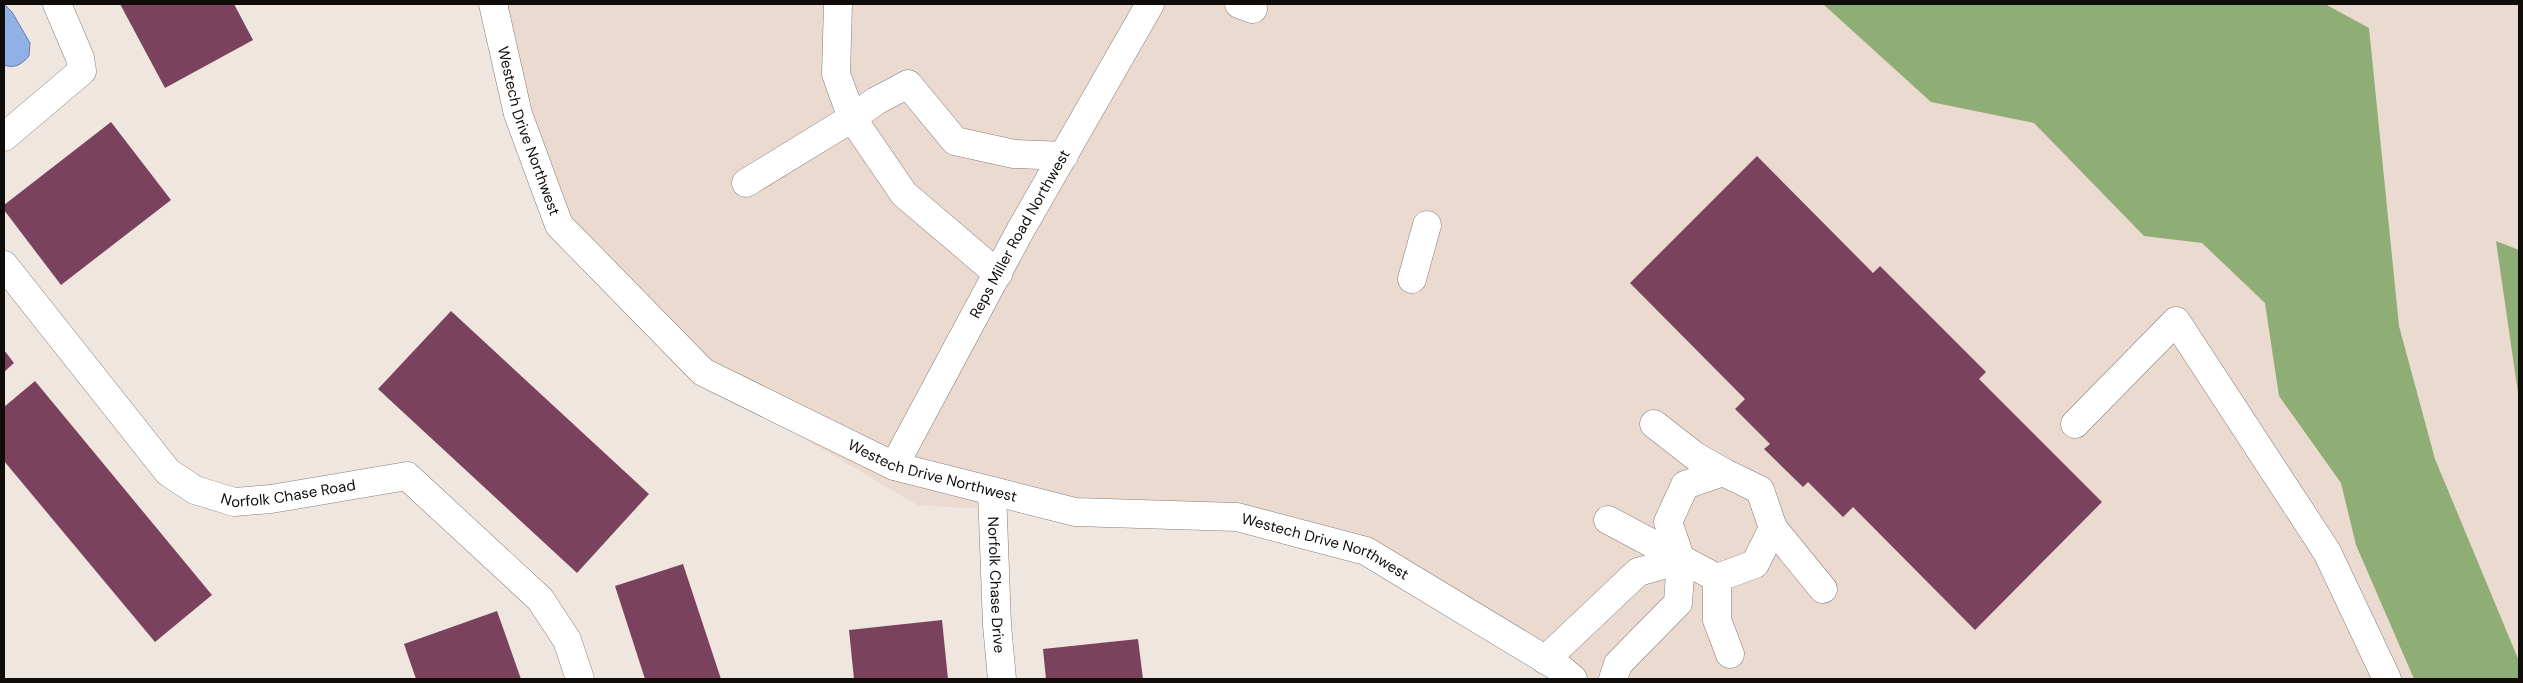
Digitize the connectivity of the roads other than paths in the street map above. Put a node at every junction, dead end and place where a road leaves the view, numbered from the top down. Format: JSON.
{"nodes":[{"id":1,"x":57,"y":4,"type":"edge"},
{"id":2,"x":493,"y":4,"type":"edge"},
{"id":3,"x":838,"y":4,"type":"edge"},
{"id":4,"x":1150,"y":4,"type":"edge"},
{"id":5,"x":852,"y":118,"type":"junction"},
{"id":6,"x":4,"y":138,"type":"edge"},
{"id":7,"x":1064,"y":156,"type":"junction"},
{"id":8,"x":746,"y":183,"type":"dead end"},
{"id":9,"x":1427,"y":224,"type":"dead end"},
{"id":10,"x":4,"y":265,"type":"edge"},
{"id":11,"x":998,"y":274,"type":"junction"},
{"id":12,"x":1412,"y":279,"type":"dead end"},
{"id":13,"x":1654,"y":424,"type":"dead end"},
{"id":14,"x":2075,"y":424,"type":"dead end"},
{"id":15,"x":894,"y":466,"type":"junction"},
{"id":16,"x":1723,"y":472,"type":"junction"},
{"id":17,"x":992,"y":491,"type":"junction"},
{"id":18,"x":1608,"y":520,"type":"dead end"},
{"id":19,"x":1773,"y":528,"type":"junction"},
{"id":20,"x":1681,"y":560,"type":"junction"},
{"id":21,"x":1717,"y":578,"type":"junction"},
{"id":22,"x":1823,"y":589,"type":"dead end"},
{"id":23,"x":1730,"y":654,"type":"dead end"},
{"id":24,"x":1544,"y":660,"type":"junction"},
{"id":25,"x":580,"y":679,"type":"edge"},
{"id":26,"x":1002,"y":679,"type":"edge"},
{"id":27,"x":1573,"y":679,"type":"edge"},
{"id":28,"x":1614,"y":679,"type":"edge"},
{"id":29,"x":2387,"y":679,"type":"edge"}],
"edges":[{"from":1,"to":6,"type":"street"},
{"from":2,"to":15,"type":"street","name":"Westech Drive Northwest"},
{"from":3,"to":5,"type":"street"},
{"from":4,"to":7,"type":"street","name":"Reps Miller Road Northwest"},
{"from":5,"to":7,"type":"street"},
{"from":5,"to":8,"type":"street"},
{"from":5,"to":11,"type":"street"},
{"from":7,"to":11,"type":"street","name":"Reps Miller Road Northwest"},
{"from":9,"to":12,"type":"street"},
{"from":10,"to":25,"type":"street","name":"Norfolk Chase Road"},
{"from":11,"to":15,"type":"street","name":"Reps Miller Road Northwest"},
{"from":13,"to":16,"type":"street"},
{"from":14,"to":29,"type":"street"},
{"from":15,"to":17,"type":"street","name":"Westech Drive Northwest"},
{"from":16,"to":19,"type":"street"},
{"from":16,"to":20,"type":"street"},
{"from":17,"to":24,"type":"street","name":"Westech Drive Northwest"},
{"from":17,"to":26,"type":"street","name":"Norfolk Chase Drive"},
{"from":18,"to":20,"type":"street"},
{"from":19,"to":21,"type":"street"},
{"from":19,"to":22,"type":"street"},
{"from":20,"to":21,"type":"street"},
{"from":20,"to":24,"type":"street"},
{"from":20,"to":28,"type":"street"},
{"from":21,"to":23,"type":"street"},
{"from":24,"to":27,"type":"street","name":"Westech Drive Northwest"}]}
